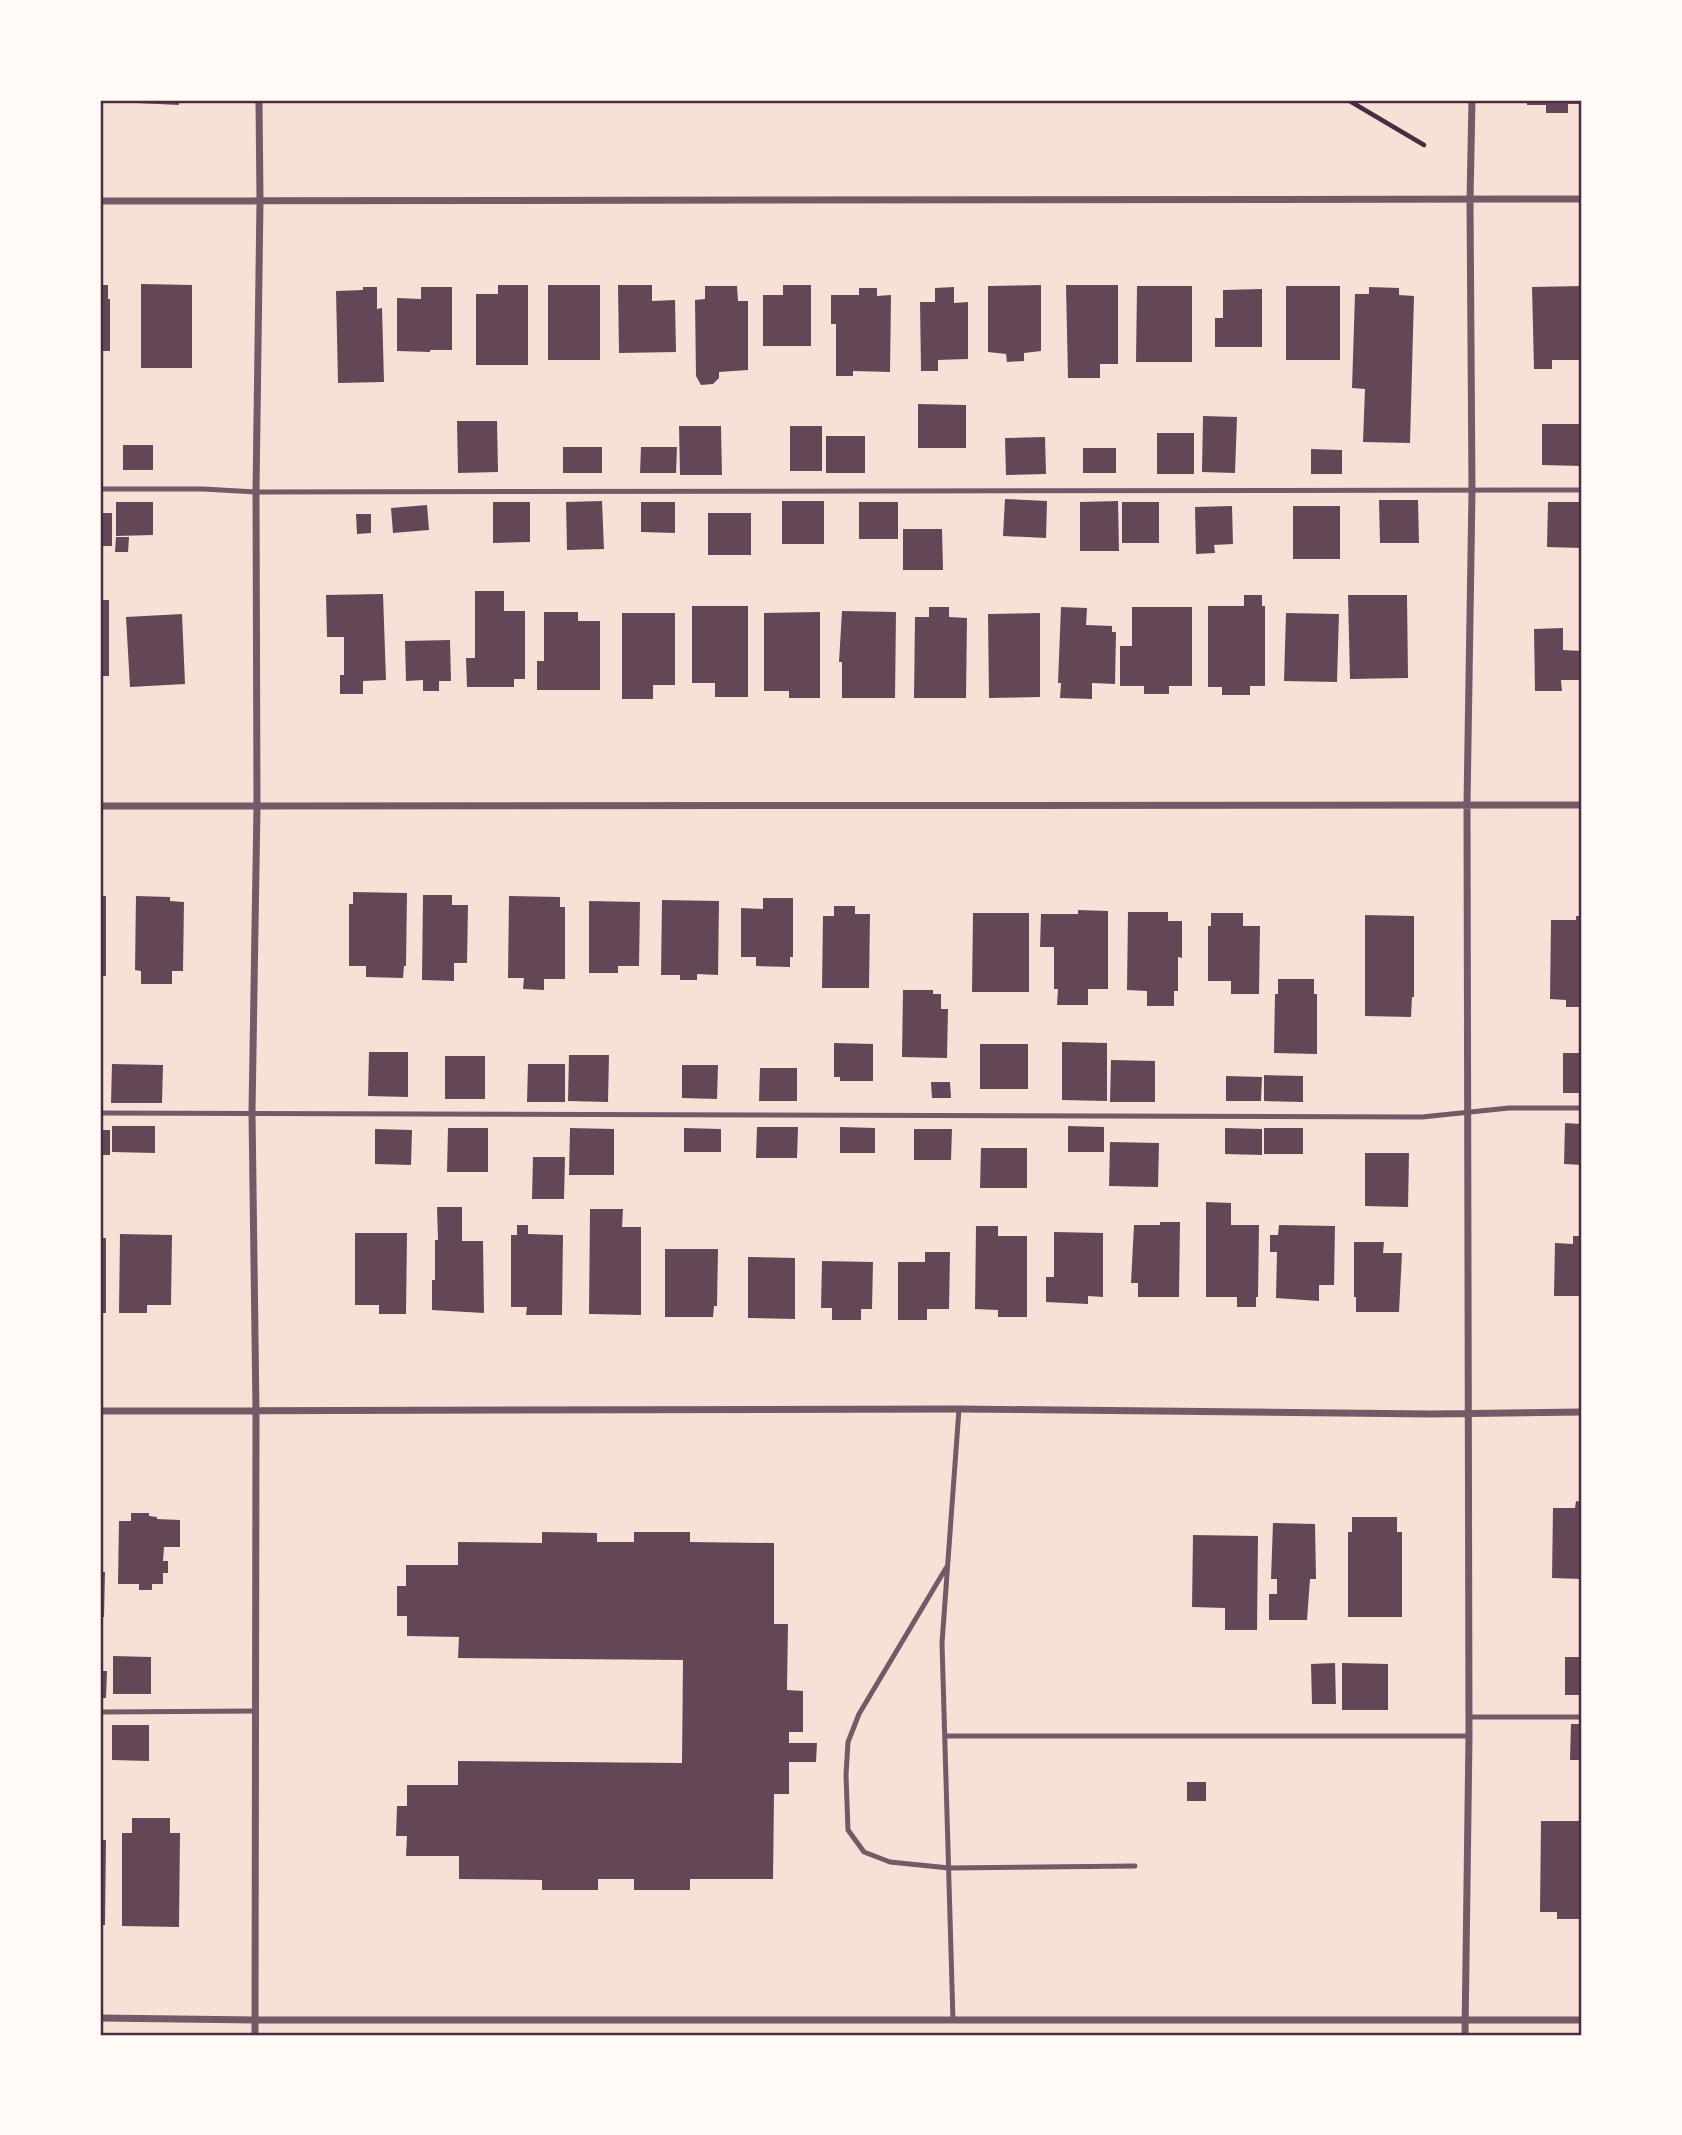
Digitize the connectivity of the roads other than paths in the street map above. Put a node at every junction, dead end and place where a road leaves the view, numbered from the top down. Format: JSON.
{"nodes":[{"id":1,"x":259,"y":100,"type":"edge"},
{"id":2,"x":1472,"y":100,"type":"edge"},
{"id":3,"x":1470,"y":200,"type":"junction"},
{"id":4,"x":1582,"y":200,"type":"edge"},
{"id":5,"x":100,"y":201,"type":"edge"},
{"id":6,"x":260,"y":201,"type":"junction"},
{"id":7,"x":100,"y":489,"type":"edge"},
{"id":8,"x":1582,"y":490,"type":"edge"},
{"id":9,"x":1472,"y":491,"type":"junction"},
{"id":10,"x":256,"y":492,"type":"junction"},
{"id":11,"x":1468,"y":805,"type":"junction"},
{"id":12,"x":1582,"y":805,"type":"edge"},
{"id":13,"x":100,"y":806,"type":"edge"},
{"id":14,"x":257,"y":807,"type":"junction"},
{"id":15,"x":1582,"y":1108,"type":"edge"},
{"id":16,"x":252,"y":1112,"type":"junction"},
{"id":17,"x":1469,"y":1112,"type":"junction"},
{"id":18,"x":100,"y":1113,"type":"edge"},
{"id":19,"x":960,"y":1409,"type":"junction"},
{"id":20,"x":100,"y":1411,"type":"edge"},
{"id":21,"x":256,"y":1411,"type":"junction"},
{"id":22,"x":1582,"y":1412,"type":"edge"},
{"id":23,"x":1468,"y":1413,"type":"junction"},
{"id":24,"x":948,"y":1566,"type":"junction"},
{"id":25,"x":256,"y":1711,"type":"junction"},
{"id":26,"x":100,"y":1712,"type":"edge"},
{"id":27,"x":1469,"y":1717,"type":"junction"},
{"id":28,"x":1582,"y":1717,"type":"edge"},
{"id":29,"x":945,"y":1736,"type":"junction"},
{"id":30,"x":1469,"y":1736,"type":"junction"},
{"id":31,"x":1135,"y":1866,"type":"dead end"},
{"id":32,"x":949,"y":1868,"type":"junction"},
{"id":33,"x":100,"y":2018,"type":"edge"},
{"id":34,"x":255,"y":2020,"type":"junction"},
{"id":35,"x":953,"y":2020,"type":"junction"},
{"id":36,"x":1465,"y":2020,"type":"junction"},
{"id":37,"x":1582,"y":2020,"type":"edge"},
{"id":38,"x":255,"y":2035,"type":"edge"},
{"id":39,"x":1465,"y":2035,"type":"edge"}],
"edges":[{"from":1,"to":6,"type":"street"},
{"from":2,"to":3,"type":"street"},
{"from":3,"to":4,"type":"street"},
{"from":3,"to":6,"type":"street"},
{"from":3,"to":9,"type":"street"},
{"from":5,"to":6,"type":"street"},
{"from":6,"to":10,"type":"street"},
{"from":7,"to":10,"type":"lane"},
{"from":8,"to":9,"type":"lane"},
{"from":9,"to":10,"type":"lane"},
{"from":9,"to":11,"type":"street"},
{"from":10,"to":14,"type":"street"},
{"from":11,"to":12,"type":"street"},
{"from":11,"to":14,"type":"street"},
{"from":11,"to":17,"type":"street"},
{"from":13,"to":14,"type":"street"},
{"from":14,"to":16,"type":"street"},
{"from":15,"to":17,"type":"lane"},
{"from":16,"to":17,"type":"lane"},
{"from":16,"to":18,"type":"lane"},
{"from":16,"to":21,"type":"street"},
{"from":17,"to":23,"type":"street"},
{"from":19,"to":21,"type":"street"},
{"from":19,"to":23,"type":"street"},
{"from":19,"to":24,"type":"lane"},
{"from":20,"to":21,"type":"street"},
{"from":21,"to":25,"type":"street"},
{"from":22,"to":23,"type":"street"},
{"from":23,"to":27,"type":"street"},
{"from":24,"to":29,"type":"lane"},
{"from":24,"to":32,"type":"lane"},
{"from":25,"to":26,"type":"lane"},
{"from":25,"to":34,"type":"street"},
{"from":27,"to":28,"type":"lane"},
{"from":27,"to":30,"type":"street"},
{"from":29,"to":30,"type":"lane"},
{"from":29,"to":32,"type":"lane"},
{"from":30,"to":36,"type":"street"},
{"from":31,"to":32,"type":"lane"},
{"from":32,"to":35,"type":"lane"},
{"from":33,"to":34,"type":"street"},
{"from":34,"to":35,"type":"street"},
{"from":34,"to":38,"type":"street"},
{"from":35,"to":36,"type":"street"},
{"from":36,"to":37,"type":"street"},
{"from":36,"to":39,"type":"street"}]}
